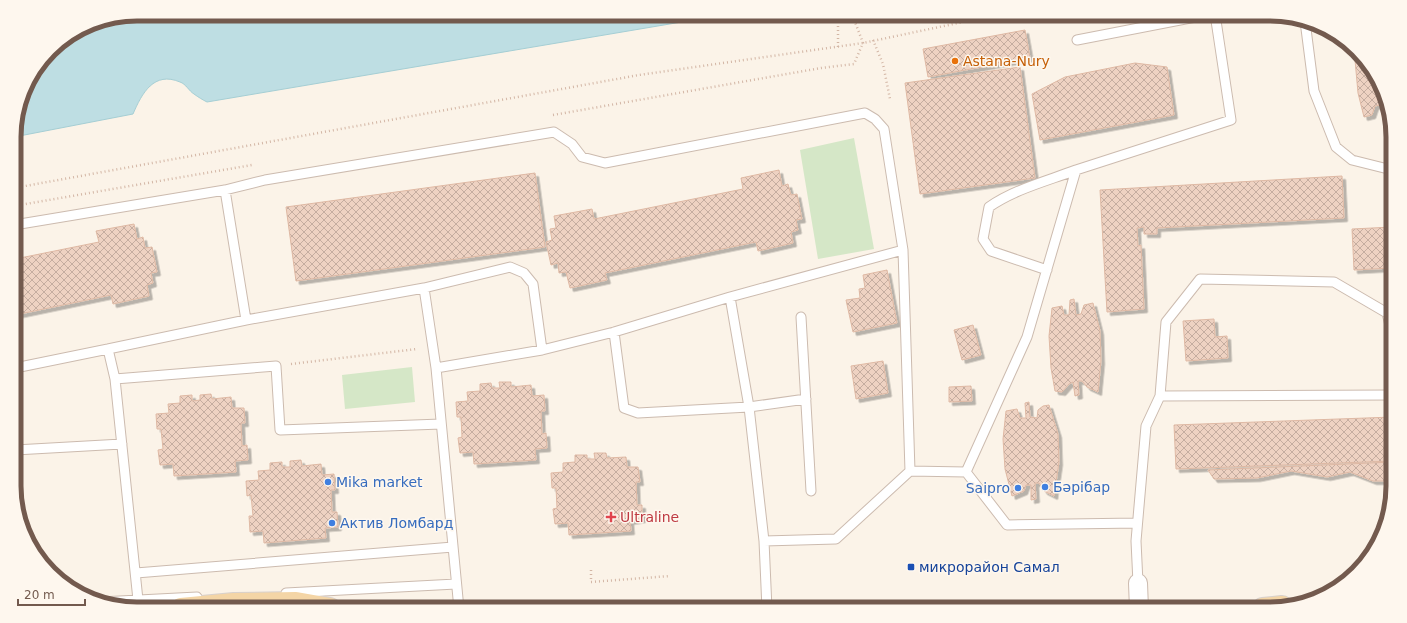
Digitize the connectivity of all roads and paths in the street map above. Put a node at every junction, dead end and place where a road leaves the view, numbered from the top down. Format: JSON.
{"nodes":[{"id":1,"x":838,"y":21,"type":"edge"},
{"id":2,"x":855,"y":21,"type":"edge"},
{"id":3,"x":967,"y":21,"type":"edge"},
{"id":4,"x":1175,"y":21,"type":"edge"},
{"id":5,"x":1216,"y":21,"type":"edge"},
{"id":6,"x":1306,"y":27,"type":"edge"},
{"id":7,"x":873,"y":40,"type":"junction"},
{"id":8,"x":1077,"y":40,"type":"dead end"},
{"id":9,"x":863,"y":43,"type":"junction"},
{"id":10,"x":838,"y":46,"type":"junction"},
{"id":11,"x":890,"y":99,"type":"dead end"},
{"id":12,"x":1386,"y":168,"type":"edge"},
{"id":13,"x":1076,"y":170,"type":"junction"},
{"id":14,"x":21,"y":187,"type":"edge"},
{"id":15,"x":225,"y":190,"type":"junction"},
{"id":16,"x":21,"y":224,"type":"edge"},
{"id":17,"x":903,"y":250,"type":"junction"},
{"id":18,"x":1046,"y":270,"type":"junction"},
{"id":19,"x":424,"y":288,"type":"junction"},
{"id":20,"x":730,"y":297,"type":"junction"},
{"id":21,"x":1386,"y":312,"type":"edge"},
{"id":22,"x":801,"y":317,"type":"dead end"},
{"id":23,"x":246,"y":320,"type":"junction"},
{"id":24,"x":614,"y":332,"type":"junction"},
{"id":25,"x":433,"y":347,"type":"junction"},
{"id":26,"x":108,"y":349,"type":"junction"},
{"id":27,"x":542,"y":350,"type":"junction"},
{"id":28,"x":276,"y":366,"type":"junction"},
{"id":29,"x":21,"y":367,"type":"edge"},
{"id":30,"x":436,"y":368,"type":"junction"},
{"id":31,"x":115,"y":379,"type":"junction"},
{"id":32,"x":1386,"y":395,"type":"edge"},
{"id":33,"x":1160,"y":396,"type":"junction"},
{"id":34,"x":806,"y":399,"type":"junction"},
{"id":35,"x":749,"y":407,"type":"junction"},
{"id":36,"x":441,"y":424,"type":"junction"},
{"id":37,"x":122,"y":444,"type":"junction"},
{"id":38,"x":21,"y":450,"type":"edge"},
{"id":39,"x":910,"y":471,"type":"junction"},
{"id":40,"x":966,"y":472,"type":"junction"},
{"id":41,"x":811,"y":491,"type":"dead end"},
{"id":42,"x":1138,"y":522,"type":"junction"},
{"id":43,"x":764,"y":541,"type":"junction"},
{"id":44,"x":453,"y":547,"type":"junction"},
{"id":45,"x":591,"y":570,"type":"dead end"},
{"id":46,"x":136,"y":573,"type":"junction"},
{"id":47,"x":670,"y":576,"type":"dead end"},
{"id":48,"x":1138,"y":583,"type":"joint"},
{"id":49,"x":456,"y":584,"type":"junction"},
{"id":50,"x":274,"y":593,"type":"dead end"},
{"id":51,"x":242,"y":595,"type":"dead end"},
{"id":52,"x":210,"y":596,"type":"dead end"},
{"id":53,"x":226,"y":596,"type":"dead end"},
{"id":54,"x":138,"y":600,"type":"junction"},
{"id":55,"x":121,"y":601,"type":"edge"},
{"id":56,"x":458,"y":602,"type":"edge"},
{"id":57,"x":767,"y":602,"type":"edge"},
{"id":58,"x":1139,"y":602,"type":"edge"}],
"edges":[{"from":1,"to":10,"type":"path"},
{"from":2,"to":9,"type":"path"},
{"from":3,"to":7,"type":"path"},
{"from":4,"to":8,"type":"lane"},
{"from":5,"to":13,"type":"lane"},
{"from":6,"to":12,"type":"lane"},
{"from":7,"to":9,"type":"path"},
{"from":7,"to":11,"type":"path"},
{"from":9,"to":10,"type":"path"},
{"from":10,"to":14,"type":"path"},
{"from":13,"to":18,"type":"lane"},
{"from":13,"to":18,"type":"lane"},
{"from":15,"to":16,"type":"lane"},
{"from":15,"to":17,"type":"lane"},
{"from":15,"to":23,"type":"lane"},
{"from":17,"to":20,"type":"lane"},
{"from":17,"to":39,"type":"lane"},
{"from":18,"to":40,"type":"lane"},
{"from":19,"to":23,"type":"lane"},
{"from":19,"to":25,"type":"lane"},
{"from":19,"to":27,"type":"lane"},
{"from":20,"to":24,"type":"lane"},
{"from":20,"to":35,"type":"lane"},
{"from":21,"to":33,"type":"lane"},
{"from":22,"to":34,"type":"lane"},
{"from":23,"to":26,"type":"lane"},
{"from":24,"to":27,"type":"lane"},
{"from":24,"to":35,"type":"lane"},
{"from":25,"to":28,"type":"path"},
{"from":25,"to":30,"type":"lane"},
{"from":26,"to":29,"type":"lane"},
{"from":26,"to":31,"type":"lane"},
{"from":27,"to":30,"type":"lane"},
{"from":28,"to":31,"type":"lane"},
{"from":28,"to":36,"type":"lane"},
{"from":30,"to":36,"type":"lane"},
{"from":31,"to":37,"type":"lane"},
{"from":32,"to":33,"type":"lane"},
{"from":33,"to":42,"type":"lane"},
{"from":34,"to":35,"type":"lane"},
{"from":34,"to":41,"type":"lane"},
{"from":35,"to":43,"type":"lane"},
{"from":36,"to":44,"type":"lane"},
{"from":37,"to":38,"type":"lane"},
{"from":37,"to":46,"type":"lane"},
{"from":39,"to":40,"type":"lane"},
{"from":39,"to":43,"type":"lane"},
{"from":40,"to":42,"type":"lane"},
{"from":42,"to":48,"type":"lane"},
{"from":43,"to":57,"type":"lane"},
{"from":44,"to":46,"type":"lane"},
{"from":44,"to":49,"type":"lane"},
{"from":45,"to":47,"type":"path"},
{"from":46,"to":54,"type":"lane"},
{"from":48,"to":58,"type":"street"},
{"from":49,"to":50,"type":"lane"},
{"from":49,"to":56,"type":"lane"},
{"from":51,"to":53,"type":"lane"},
{"from":52,"to":54,"type":"lane"},
{"from":54,"to":55,"type":"lane"}]}
